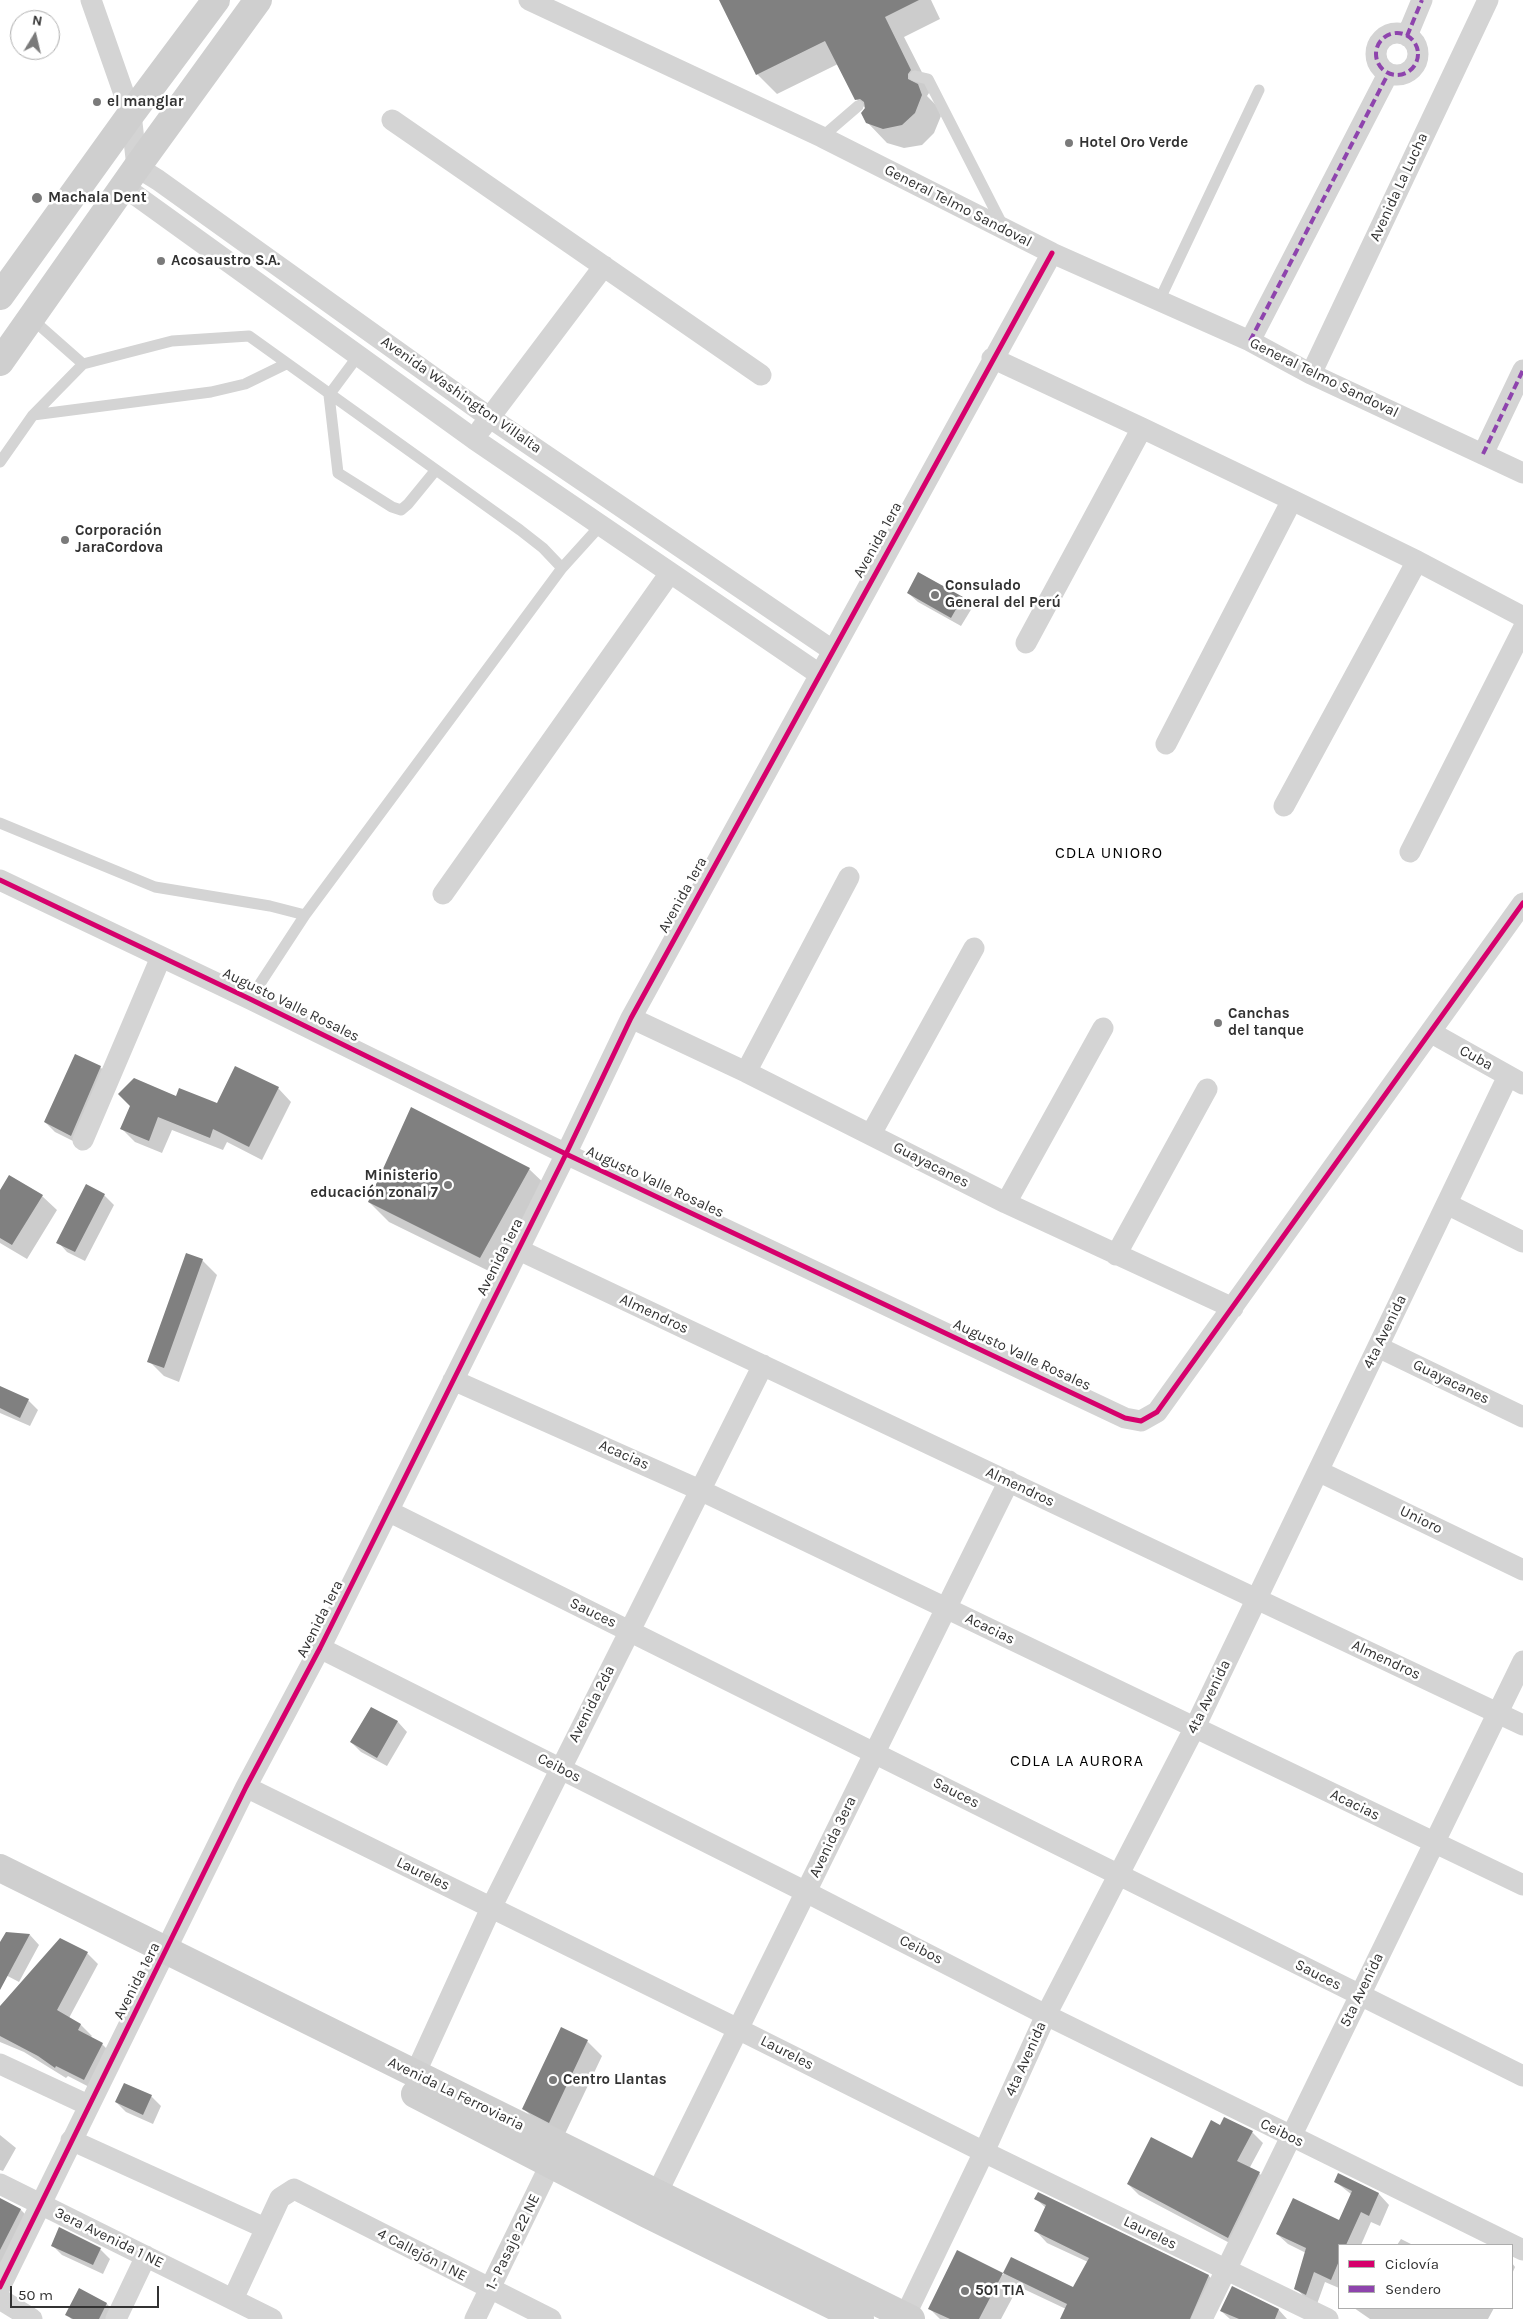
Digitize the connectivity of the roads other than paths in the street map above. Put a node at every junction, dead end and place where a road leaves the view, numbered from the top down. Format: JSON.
{"nodes":[{"id":1,"x":92,"y":0,"type":"edge"},
{"id":2,"x":216,"y":0,"type":"edge"},
{"id":3,"x":258,"y":0,"type":"edge"},
{"id":4,"x":529,"y":0,"type":"edge"},
{"id":5,"x":1422,"y":0,"type":"edge"},
{"id":6,"x":1488,"y":0,"type":"edge"},
{"id":7,"x":1407,"y":36,"type":"junction"},
{"id":8,"x":1388,"y":74,"type":"junction"},
{"id":9,"x":915,"y":76,"type":"dead end"},
{"id":10,"x":1260,"y":90,"type":"dead end"},
{"id":11,"x":858,"y":106,"type":"dead end"},
{"id":12,"x":131,"y":114,"type":"junction"},
{"id":13,"x":392,"y":120,"type":"dead end"},
{"id":14,"x":822,"y":137,"type":"junction"},
{"id":15,"x":130,"y":177,"type":"junction"},
{"id":16,"x":1004,"y":229,"type":"junction"},
{"id":17,"x":1052,"y":253,"type":"junction"},
{"id":18,"x":604,"y":266,"type":"junction"},
{"id":19,"x":0,"y":296,"type":"edge"},
{"id":20,"x":1159,"y":301,"type":"junction"},
{"id":21,"x":32,"y":319,"type":"junction"},
{"id":22,"x":1250,"y":341,"type":"junction"},
{"id":23,"x":358,"y":356,"type":"junction"},
{"id":24,"x":992,"y":358,"type":"junction"},
{"id":25,"x":0,"y":362,"type":"edge"},
{"id":26,"x":83,"y":364,"type":"junction"},
{"id":27,"x":286,"y":364,"type":"junction"},
{"id":28,"x":1523,"y":370,"type":"edge"},
{"id":29,"x":1310,"y":374,"type":"junction"},
{"id":30,"x":761,"y":375,"type":"dead end"},
{"id":31,"x":329,"y":395,"type":"junction"},
{"id":32,"x":33,"y":415,"type":"junction"},
{"id":33,"x":489,"y":417,"type":"junction"},
{"id":34,"x":1142,"y":428,"type":"junction"},
{"id":35,"x":474,"y":439,"type":"junction"},
{"id":36,"x":1482,"y":454,"type":"junction"},
{"id":37,"x":0,"y":462,"type":"edge"},
{"id":38,"x":436,"y":471,"type":"junction"},
{"id":39,"x":1523,"y":474,"type":"edge"},
{"id":40,"x":1292,"y":500,"type":"junction"},
{"id":41,"x":600,"y":526,"type":"junction"},
{"id":42,"x":1417,"y":561,"type":"junction"},
{"id":43,"x":562,"y":568,"type":"junction"},
{"id":44,"x":670,"y":573,"type":"junction"},
{"id":45,"x":1523,"y":617,"type":"edge"},
{"id":46,"x":1523,"y":629,"type":"edge"},
{"id":47,"x":1026,"y":643,"type":"dead end"},
{"id":48,"x":832,"y":650,"type":"junction"},
{"id":49,"x":819,"y":674,"type":"junction"},
{"id":50,"x":1166,"y":744,"type":"dead end"},
{"id":51,"x":1284,"y":806,"type":"dead end"},
{"id":52,"x":0,"y":823,"type":"edge"},
{"id":53,"x":1410,"y":852,"type":"dead end"},
{"id":54,"x":849,"y":877,"type":"dead end"},
{"id":55,"x":0,"y":880,"type":"edge"},
{"id":56,"x":443,"y":894,"type":"dead end"},
{"id":57,"x":1523,"y":903,"type":"edge"},
{"id":58,"x":305,"y":915,"type":"junction"},
{"id":59,"x":974,"y":948,"type":"dead end"},
{"id":60,"x":161,"y":957,"type":"junction"},
{"id":61,"x":250,"y":999,"type":"junction"},
{"id":62,"x":631,"y":1018,"type":"junction"},
{"id":63,"x":1102,"y":1028,"type":"dead end"},
{"id":64,"x":1430,"y":1032,"type":"junction"},
{"id":65,"x":746,"y":1072,"type":"junction"},
{"id":66,"x":1516,"y":1080,"type":"edge"},
{"id":67,"x":1207,"y":1089,"type":"dead end"},
{"id":68,"x":871,"y":1134,"type":"junction"},
{"id":69,"x":83,"y":1140,"type":"dead end"},
{"id":70,"x":566,"y":1154,"type":"junction"},
{"id":71,"x":1006,"y":1203,"type":"junction"},
{"id":72,"x":1447,"y":1204,"type":"junction"},
{"id":73,"x":1523,"y":1242,"type":"edge"},
{"id":74,"x":517,"y":1249,"type":"junction"},
{"id":75,"x":1116,"y":1255,"type":"junction"},
{"id":76,"x":1233,"y":1308,"type":"junction"},
{"id":77,"x":1378,"y":1346,"type":"junction"},
{"id":78,"x":763,"y":1365,"type":"junction"},
{"id":79,"x":453,"y":1380,"type":"junction"},
{"id":80,"x":1523,"y":1417,"type":"edge"},
{"id":81,"x":1318,"y":1471,"type":"junction"},
{"id":82,"x":1009,"y":1481,"type":"junction"},
{"id":83,"x":700,"y":1490,"type":"junction"},
{"id":84,"x":388,"y":1511,"type":"junction"},
{"id":85,"x":1523,"y":1570,"type":"edge"},
{"id":86,"x":1257,"y":1598,"type":"junction"},
{"id":87,"x":946,"y":1608,"type":"junction"},
{"id":88,"x":629,"y":1631,"type":"junction"},
{"id":89,"x":320,"y":1648,"type":"junction"},
{"id":90,"x":1523,"y":1661,"type":"edge"},
{"id":91,"x":1498,"y":1713,"type":"junction"},
{"id":92,"x":1523,"y":1725,"type":"edge"},
{"id":93,"x":1194,"y":1727,"type":"junction"},
{"id":94,"x":875,"y":1753,"type":"junction"},
{"id":95,"x":560,"y":1769,"type":"junction"},
{"id":96,"x":246,"y":1787,"type":"junction"},
{"id":97,"x":1434,"y":1843,"type":"junction"},
{"id":98,"x":0,"y":1868,"type":"edge"},
{"id":99,"x":1119,"y":1875,"type":"junction"},
{"id":100,"x":1523,"y":1885,"type":"edge"},
{"id":101,"x":0,"y":1888,"type":"edge"},
{"id":102,"x":806,"y":1892,"type":"junction"},
{"id":103,"x":491,"y":1908,"type":"junction"},
{"id":104,"x":163,"y":1957,"type":"junction"},
{"id":105,"x":1359,"y":1996,"type":"junction"},
{"id":106,"x":1046,"y":2015,"type":"junction"},
{"id":107,"x":738,"y":2029,"type":"junction"},
{"id":108,"x":0,"y":2064,"type":"edge"},
{"id":109,"x":414,"y":2074,"type":"junction"},
{"id":110,"x":1523,"y":2076,"type":"edge"},
{"id":111,"x":88,"y":2106,"type":"junction"},
{"id":112,"x":1292,"y":2138,"type":"junction"},
{"id":113,"x":71,"y":2140,"type":"junction"},
{"id":114,"x":984,"y":2152,"type":"junction"},
{"id":115,"x":550,"y":2165,"type":"junction"},
{"id":116,"x":0,"y":2184,"type":"edge"},
{"id":117,"x":657,"y":2193,"type":"junction"},
{"id":118,"x":40,"y":2204,"type":"junction"},
{"id":119,"x":265,"y":2228,"type":"junction"},
{"id":120,"x":1511,"y":2244,"type":"edge"},
{"id":121,"x":146,"y":2256,"type":"junction"},
{"id":122,"x":1226,"y":2269,"type":"junction"},
{"id":123,"x":0,"y":2287,"type":"edge"},
{"id":124,"x":489,"y":2290,"type":"junction"},
{"id":125,"x":0,"y":2299,"type":"edge"},
{"id":126,"x":243,"y":2309,"type":"edge"},
{"id":127,"x":908,"y":2318,"type":"edge"},
{"id":128,"x":32,"y":2319,"type":"edge"},
{"id":129,"x":116,"y":2319,"type":"edge"},
{"id":130,"x":272,"y":2319,"type":"edge"},
{"id":131,"x":475,"y":2319,"type":"edge"},
{"id":132,"x":551,"y":2319,"type":"edge"},
{"id":133,"x":860,"y":2319,"type":"edge"},
{"id":134,"x":1202,"y":2319,"type":"edge"},
{"id":135,"x":1328,"y":2319,"type":"edge"}],
"edges":[{"from":1,"to":12,"type":"street"},
{"from":2,"to":12,"type":"main road"},
{"from":3,"to":15,"type":"main road"},
{"from":4,"to":14,"type":"street","name":"General Telmo Sandoval"},
{"from":5,"to":7,"type":"street"},
{"from":6,"to":29,"type":"street","name":"Avenida La Lucha"},
{"from":7,"to":8,"type":"street"},
{"from":7,"to":8,"type":"street"},
{"from":8,"to":22,"type":"street"},
{"from":9,"to":16,"type":"lane"},
{"from":10,"to":20,"type":"lane"},
{"from":11,"to":14,"type":"lane"},
{"from":12,"to":15,"type":"street"},
{"from":12,"to":19,"type":"main road"},
{"from":13,"to":18,"type":"street"},
{"from":14,"to":16,"type":"street","name":"General Telmo Sandoval"},
{"from":15,"to":21,"type":"main road"},
{"from":15,"to":23,"type":"street","name":"Avenida Washington Villalta"},
{"from":15,"to":33,"type":"street","name":"Avenida Washington Villalta"},
{"from":16,"to":17,"type":"street","name":"General Telmo Sandoval"},
{"from":17,"to":20,"type":"street","name":"General Telmo Sandoval"},
{"from":17,"to":24,"type":"street","name":"Avenida 1era"},
{"from":18,"to":30,"type":"street"},
{"from":18,"to":33,"type":"street"},
{"from":20,"to":22,"type":"street","name":"General Telmo Sandoval"},
{"from":21,"to":25,"type":"main road"},
{"from":21,"to":26,"type":"lane"},
{"from":22,"to":29,"type":"street","name":"General Telmo Sandoval"},
{"from":23,"to":31,"type":"lane"},
{"from":23,"to":35,"type":"street","name":"Avenida Washington Villalta"},
{"from":24,"to":34,"type":"street"},
{"from":24,"to":48,"type":"street","name":"Avenida 1era"},
{"from":26,"to":27,"type":"lane"},
{"from":26,"to":32,"type":"lane"},
{"from":27,"to":31,"type":"lane"},
{"from":27,"to":32,"type":"lane"},
{"from":28,"to":36,"type":"street"},
{"from":29,"to":36,"type":"street","name":"General Telmo Sandoval"},
{"from":31,"to":38,"type":"lane"},
{"from":31,"to":38,"type":"lane"},
{"from":32,"to":37,"type":"lane"},
{"from":33,"to":35,"type":"street"},
{"from":33,"to":48,"type":"street","name":"Avenida Washington Villalta"},
{"from":34,"to":40,"type":"street"},
{"from":34,"to":47,"type":"street"},
{"from":35,"to":41,"type":"street","name":"Avenida Washington Villalta"},
{"from":36,"to":39,"type":"street","name":"General Telmo Sandoval"},
{"from":38,"to":43,"type":"lane"},
{"from":40,"to":42,"type":"street"},
{"from":40,"to":50,"type":"street"},
{"from":41,"to":43,"type":"lane"},
{"from":41,"to":44,"type":"street","name":"Avenida Washington Villalta"},
{"from":42,"to":45,"type":"street"},
{"from":42,"to":51,"type":"street"},
{"from":43,"to":58,"type":"lane"},
{"from":44,"to":49,"type":"street","name":"Avenida Washington Villalta"},
{"from":44,"to":56,"type":"street"},
{"from":46,"to":53,"type":"street"},
{"from":48,"to":49,"type":"street","name":"Avenida 1era"},
{"from":49,"to":62,"type":"street","name":"Avenida 1era"},
{"from":52,"to":58,"type":"lane"},
{"from":54,"to":65,"type":"street"},
{"from":55,"to":60,"type":"street","name":"Augusto Valle Rosales"},
{"from":57,"to":64,"type":"street"},
{"from":58,"to":61,"type":"lane"},
{"from":59,"to":68,"type":"street"},
{"from":60,"to":61,"type":"street","name":"Augusto Valle Rosales"},
{"from":60,"to":69,"type":"street"},
{"from":61,"to":70,"type":"street","name":"Augusto Valle Rosales"},
{"from":62,"to":65,"type":"street","name":"Guayacanes"},
{"from":62,"to":70,"type":"street","name":"Avenida 1era"},
{"from":63,"to":71,"type":"street"},
{"from":64,"to":66,"type":"street","name":"Cuba"},
{"from":64,"to":76,"type":"street"},
{"from":65,"to":68,"type":"street","name":"Guayacanes"},
{"from":66,"to":72,"type":"street","name":"4ta Avenida"},
{"from":67,"to":75,"type":"street"},
{"from":68,"to":71,"type":"street","name":"Guayacanes"},
{"from":70,"to":74,"type":"street","name":"Avenida 1era"},
{"from":70,"to":76,"type":"street","name":"Augusto Valle Rosales"},
{"from":71,"to":75,"type":"street","name":"Guayacanes"},
{"from":72,"to":73,"type":"street"},
{"from":72,"to":77,"type":"street","name":"4ta Avenida"},
{"from":74,"to":78,"type":"street","name":"Almendros"},
{"from":74,"to":79,"type":"street","name":"Avenida 1era"},
{"from":75,"to":76,"type":"street","name":"Guayacanes"},
{"from":77,"to":80,"type":"street","name":"Guayacanes"},
{"from":77,"to":81,"type":"street","name":"4ta Avenida"},
{"from":78,"to":82,"type":"street","name":"Almendros"},
{"from":78,"to":83,"type":"street","name":"Avenida 2da"},
{"from":79,"to":83,"type":"street","name":"Acacias"},
{"from":79,"to":84,"type":"street","name":"Avenida 1era"},
{"from":81,"to":85,"type":"street","name":"Unioro"},
{"from":81,"to":86,"type":"street","name":"4ta Avenida"},
{"from":82,"to":86,"type":"street","name":"Almendros"},
{"from":82,"to":87,"type":"street","name":"Avenida 3era"},
{"from":83,"to":87,"type":"street","name":"Acacias"},
{"from":83,"to":88,"type":"street","name":"Avenida 2da"},
{"from":84,"to":88,"type":"street","name":"Sauces"},
{"from":84,"to":89,"type":"street","name":"Avenida 1era"},
{"from":86,"to":91,"type":"street","name":"Almendros"},
{"from":86,"to":93,"type":"street","name":"4ta Avenida"},
{"from":87,"to":93,"type":"street","name":"Acacias"},
{"from":87,"to":94,"type":"street","name":"Avenida 3era"},
{"from":88,"to":94,"type":"street","name":"Sauces"},
{"from":88,"to":95,"type":"street","name":"Avenida 2da"},
{"from":89,"to":95,"type":"street","name":"Ceibos"},
{"from":89,"to":96,"type":"street","name":"Avenida 1era"},
{"from":90,"to":91,"type":"street","name":"5ta Avenida"},
{"from":91,"to":92,"type":"street","name":"Almendros"},
{"from":91,"to":97,"type":"street","name":"5ta Avenida"},
{"from":93,"to":97,"type":"street","name":"Acacias"},
{"from":93,"to":99,"type":"street","name":"4ta Avenida"},
{"from":94,"to":99,"type":"street","name":"Sauces"},
{"from":94,"to":102,"type":"street","name":"Avenida 3era"},
{"from":95,"to":102,"type":"street","name":"Ceibos"},
{"from":95,"to":103,"type":"street","name":"Avenida 2da"},
{"from":96,"to":103,"type":"street","name":"Laureles"},
{"from":96,"to":104,"type":"street","name":"Avenida 1era"},
{"from":97,"to":100,"type":"street","name":"Acacias"},
{"from":97,"to":105,"type":"street","name":"5ta Avenida"},
{"from":98,"to":104,"type":"main road","name":"Avenida La Ferroviaria"},
{"from":99,"to":105,"type":"street","name":"Sauces"},
{"from":99,"to":106,"type":"street","name":"4ta Avenida"},
{"from":101,"to":104,"type":"main road","name":"Avenida La Ferroviaria"},
{"from":102,"to":106,"type":"street","name":"Ceibos"},
{"from":102,"to":107,"type":"street","name":"Avenida 3era"},
{"from":103,"to":107,"type":"street","name":"Laureles"},
{"from":103,"to":109,"type":"street","name":"Avenida 2da"},
{"from":104,"to":109,"type":"main road","name":"Avenida La Ferroviaria"},
{"from":104,"to":111,"type":"street","name":"Avenida 1era"},
{"from":104,"to":115,"type":"main road","name":"Avenida La Ferroviaria"},
{"from":105,"to":110,"type":"street","name":"Sauces"},
{"from":105,"to":112,"type":"street","name":"5ta Avenida"},
{"from":106,"to":112,"type":"street","name":"Ceibos"},
{"from":106,"to":114,"type":"street","name":"4ta Avenida"},
{"from":107,"to":114,"type":"street","name":"Laureles"},
{"from":107,"to":117,"type":"street","name":"Avenida 3era"},
{"from":108,"to":111,"type":"street"},
{"from":109,"to":117,"type":"main road","name":"Avenida La Ferroviaria"},
{"from":111,"to":113,"type":"street","name":"Avenida 1era"},
{"from":112,"to":120,"type":"street","name":"Ceibos"},
{"from":112,"to":122,"type":"street","name":"5ta Avenida"},
{"from":113,"to":118,"type":"street","name":"Avenida 1era"},
{"from":113,"to":119,"type":"street"},
{"from":114,"to":122,"type":"street","name":"Laureles"},
{"from":114,"to":127,"type":"street","name":"4ta Avenida"},
{"from":115,"to":124,"type":"street","name":"1.- Pasaje 22 NE"},
{"from":115,"to":133,"type":"main road","name":"Avenida La Ferroviaria"},
{"from":116,"to":118,"type":"street","name":"3era Avenida 1 NE"},
{"from":117,"to":127,"type":"main road","name":"Avenida La Ferroviaria"},
{"from":118,"to":121,"type":"street","name":"3era Avenida 1 NE"},
{"from":118,"to":123,"type":"street","name":"Avenida 1era"},
{"from":119,"to":124,"type":"street","name":"4 Callejón 1 NE"},
{"from":119,"to":126,"type":"street"},
{"from":121,"to":126,"type":"street","name":"3era Avenida 1 NE"},
{"from":121,"to":129,"type":"street"},
{"from":122,"to":134,"type":"street","name":"5ta Avenida"},
{"from":122,"to":135,"type":"street","name":"Laureles"},
{"from":124,"to":131,"type":"street","name":"1.- Pasaje 22 NE"},
{"from":124,"to":132,"type":"street","name":"4 Callejón 1 NE"},
{"from":125,"to":128,"type":"street"},
{"from":126,"to":130,"type":"street","name":"3era Avenida 1 NE"}]}
